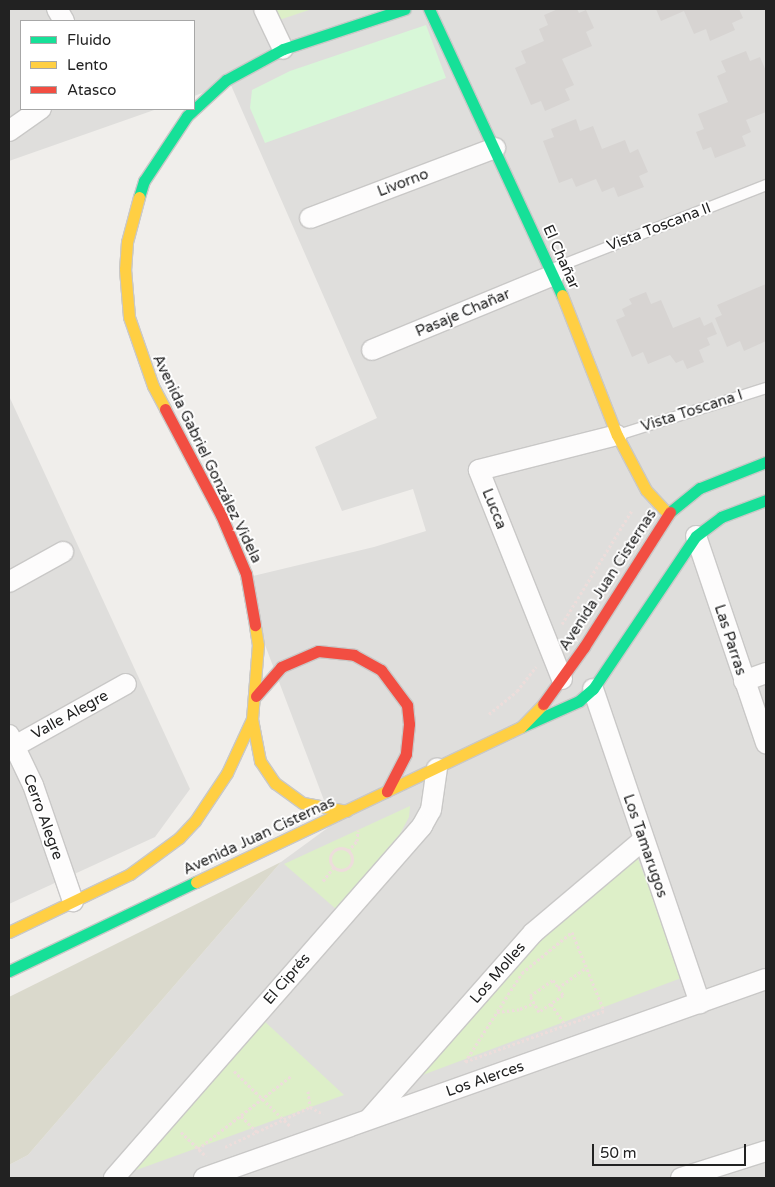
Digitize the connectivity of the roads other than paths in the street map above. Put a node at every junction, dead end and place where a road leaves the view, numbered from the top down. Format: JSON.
{"nodes":[{"id":1,"x":57,"y":9,"type":"edge"},
{"id":2,"x":264,"y":9,"type":"edge"},
{"id":3,"x":405,"y":9,"type":"edge"},
{"id":4,"x":429,"y":9,"type":"edge"},
{"id":5,"x":63,"y":20,"type":"edge"},
{"id":6,"x":282,"y":49,"type":"junction"},
{"id":7,"x":195,"y":109,"type":"edge"},
{"id":8,"x":40,"y":110,"type":"edge"},
{"id":9,"x":194,"y":110,"type":"edge"},
{"id":10,"x":9,"y":131,"type":"edge"},
{"id":11,"x":495,"y":148,"type":"junction"},
{"id":12,"x":766,"y":185,"type":"edge"},
{"id":13,"x":310,"y":218,"type":"dead end"},
{"id":14,"x":552,"y":272,"type":"junction"},
{"id":15,"x":372,"y":350,"type":"dead end"},
{"id":16,"x":766,"y":388,"type":"edge"},
{"id":17,"x":617,"y":435,"type":"junction"},
{"id":18,"x":766,"y":462,"type":"edge"},
{"id":19,"x":766,"y":500,"type":"edge"},
{"id":20,"x":668,"y":514,"type":"junction"},
{"id":21,"x":696,"y":536,"type":"junction"},
{"id":22,"x":64,"y":552,"type":"dead end"},
{"id":23,"x":9,"y":582,"type":"edge"},
{"id":24,"x":766,"y":673,"type":"edge"},
{"id":25,"x":562,"y":679,"type":"junction"},
{"id":26,"x":744,"y":681,"type":"junction"},
{"id":27,"x":126,"y":684,"type":"dead end"},
{"id":28,"x":593,"y":689,"type":"junction"},
{"id":29,"x":256,"y":696,"type":"junction"},
{"id":30,"x":252,"y":719,"type":"junction"},
{"id":31,"x":521,"y":727,"type":"junction"},
{"id":32,"x":12,"y":740,"type":"edge"},
{"id":33,"x":766,"y":743,"type":"edge"},
{"id":34,"x":436,"y":768,"type":"junction"},
{"id":35,"x":387,"y":791,"type":"junction"},
{"id":36,"x":346,"y":811,"type":"junction"},
{"id":37,"x":643,"y":840,"type":"junction"},
{"id":38,"x":73,"y":901,"type":"junction"},
{"id":39,"x":9,"y":932,"type":"edge"},
{"id":40,"x":9,"y":971,"type":"edge"},
{"id":41,"x":766,"y":979,"type":"edge"},
{"id":42,"x":700,"y":1003,"type":"junction"},
{"id":43,"x":368,"y":1120,"type":"junction"},
{"id":44,"x":766,"y":1151,"type":"edge"},
{"id":45,"x":114,"y":1178,"type":"edge"},
{"id":46,"x":204,"y":1178,"type":"edge"},
{"id":47,"x":680,"y":1178,"type":"edge"}],
"edges":[{"from":1,"to":5,"type":"street"},
{"from":2,"to":6,"type":"street"},
{"from":3,"to":6,"type":"main road","name":"Avenida Gabriel González Videla"},
{"from":4,"to":11,"type":"main road","name":"El Chañar"},
{"from":6,"to":7,"type":"main road","name":"Avenida Gabriel González Videla"},
{"from":8,"to":10,"type":"street"},
{"from":9,"to":29,"type":"main road","name":"Avenida Gabriel González Videla"},
{"from":11,"to":13,"type":"street","name":"Livorno"},
{"from":11,"to":14,"type":"main road","name":"El Chañar"},
{"from":12,"to":14,"type":"lane","name":"Vista Toscana II"},
{"from":14,"to":15,"type":"street","name":"Pasaje Chañar"},
{"from":14,"to":17,"type":"main road","name":"El Chañar"},
{"from":16,"to":17,"type":"lane","name":"Vista Toscana I"},
{"from":17,"to":20,"type":"main road","name":"El Chañar"},
{"from":17,"to":25,"type":"street","name":"Lucca"},
{"from":18,"to":20,"type":"main road","name":"Avenida Juan Cisternas"},
{"from":19,"to":21,"type":"main road","name":"Avenida Juan Cisternas"},
{"from":20,"to":25,"type":"main road","name":"Avenida Juan Cisternas"},
{"from":21,"to":26,"type":"street","name":"Las Parras"},
{"from":21,"to":28,"type":"main road","name":"Avenida Juan Cisternas"},
{"from":22,"to":23,"type":"street"},
{"from":24,"to":26,"type":"street"},
{"from":25,"to":31,"type":"main road","name":"Avenida Juan Cisternas"},
{"from":26,"to":33,"type":"street","name":"Las Parras"},
{"from":27,"to":32,"type":"street","name":"Valle Alegre"},
{"from":28,"to":31,"type":"main road","name":"Avenida Juan Cisternas"},
{"from":28,"to":37,"type":"street","name":"Los Tamarugos"},
{"from":29,"to":30,"type":"main road","name":"Avenida Gabriel González Videla"},
{"from":29,"to":35,"type":"main road"},
{"from":30,"to":36,"type":"main road"},
{"from":30,"to":38,"type":"main road","name":"Avenida Juan Cisternas"},
{"from":31,"to":34,"type":"main road","name":"Avenida Juan Cisternas"},
{"from":32,"to":38,"type":"street","name":"Cerro Alegre"},
{"from":34,"to":35,"type":"main road","name":"Avenida Juan Cisternas"},
{"from":34,"to":45,"type":"street","name":"El Ciprés"},
{"from":35,"to":36,"type":"main road","name":"Avenida Juan Cisternas"},
{"from":36,"to":40,"type":"main road","name":"Avenida Juan Cisternas"},
{"from":37,"to":42,"type":"street","name":"Los Tamarugos"},
{"from":37,"to":43,"type":"street","name":"Los Molles"},
{"from":38,"to":39,"type":"main road","name":"Avenida Juan Cisternas"},
{"from":41,"to":42,"type":"street","name":"Los Alerces"},
{"from":42,"to":43,"type":"street","name":"Los Alerces"},
{"from":43,"to":46,"type":"street","name":"Los Alerces"},
{"from":44,"to":47,"type":"street"}]}
